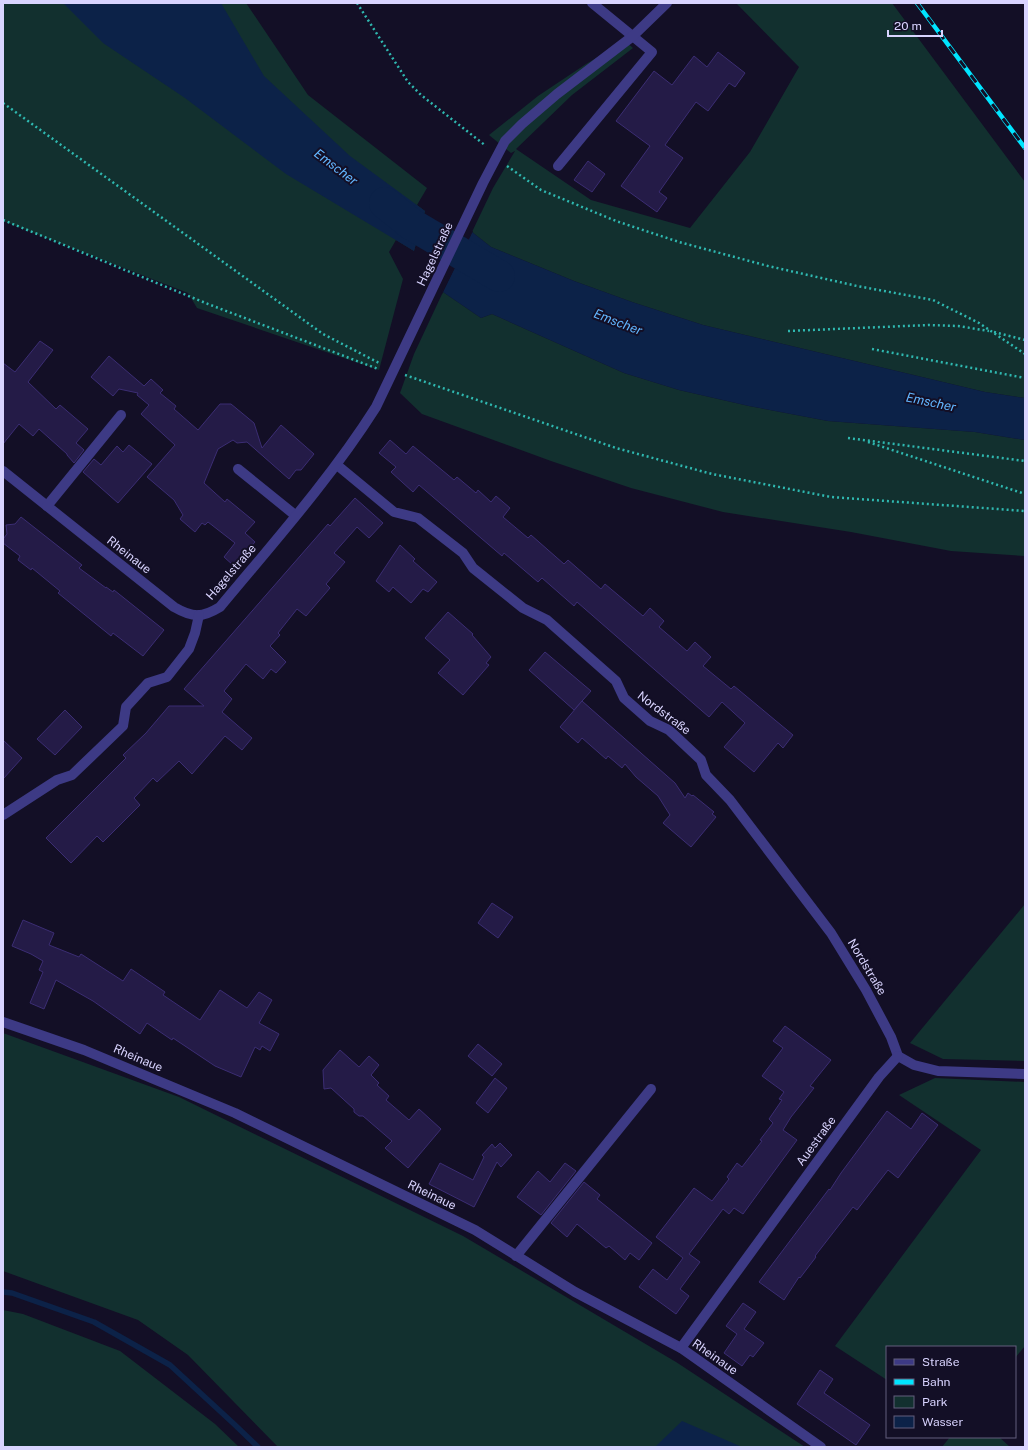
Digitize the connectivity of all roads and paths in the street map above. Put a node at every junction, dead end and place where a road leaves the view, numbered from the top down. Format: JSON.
{"nodes":[{"id":1,"x":357,"y":3,"type":"edge"},
{"id":2,"x":592,"y":3,"type":"edge"},
{"id":3,"x":667,"y":3,"type":"edge"},
{"id":4,"x":633,"y":36,"type":"junction"},
{"id":5,"x":3,"y":104,"type":"edge"},
{"id":6,"x":497,"y":155,"type":"junction"},
{"id":7,"x":558,"y":166,"type":"dead end"},
{"id":8,"x":3,"y":220,"type":"edge"},
{"id":9,"x":788,"y":331,"type":"dead end"},
{"id":10,"x":991,"y":332,"type":"junction"},
{"id":11,"x":1025,"y":340,"type":"edge"},
{"id":12,"x":872,"y":350,"type":"dead end"},
{"id":13,"x":1025,"y":354,"type":"edge"},
{"id":14,"x":393,"y":372,"type":"junction"},
{"id":15,"x":1025,"y":378,"type":"edge"},
{"id":16,"x":121,"y":415,"type":"dead end"},
{"id":17,"x":848,"y":438,"type":"dead end"},
{"id":18,"x":862,"y":440,"type":"junction"},
{"id":19,"x":1025,"y":461,"type":"edge"},
{"id":20,"x":337,"y":465,"type":"junction"},
{"id":21,"x":238,"y":469,"type":"dead end"},
{"id":22,"x":3,"y":471,"type":"edge"},
{"id":23,"x":1025,"y":494,"type":"edge"},
{"id":24,"x":47,"y":506,"type":"junction"},
{"id":25,"x":1025,"y":511,"type":"edge"},
{"id":26,"x":296,"y":515,"type":"junction"},
{"id":27,"x":199,"y":615,"type":"junction"},
{"id":28,"x":3,"y":815,"type":"edge"},
{"id":29,"x":3,"y":1022,"type":"edge"},
{"id":30,"x":898,"y":1056,"type":"junction"},
{"id":31,"x":1025,"y":1074,"type":"edge"},
{"id":32,"x":651,"y":1089,"type":"dead end"},
{"id":33,"x":516,"y":1256,"type":"junction"},
{"id":34,"x":681,"y":1348,"type":"junction"},
{"id":35,"x":821,"y":1447,"type":"edge"}],
"edges":[{"from":1,"to":6,"type":"path"},
{"from":2,"to":4,"type":"street"},
{"from":3,"to":4,"type":"street","name":"Hagelstraße"},
{"from":4,"to":6,"type":"street","name":"Hagelstraße"},
{"from":4,"to":7,"type":"street"},
{"from":5,"to":14,"type":"path"},
{"from":6,"to":10,"type":"path"},
{"from":6,"to":14,"type":"street","name":"Hagelstraße"},
{"from":8,"to":14,"type":"path"},
{"from":9,"to":10,"type":"path"},
{"from":10,"to":11,"type":"path"},
{"from":10,"to":13,"type":"path"},
{"from":12,"to":15,"type":"path"},
{"from":14,"to":20,"type":"street","name":"Hagelstraße"},
{"from":14,"to":25,"type":"path"},
{"from":16,"to":24,"type":"street"},
{"from":17,"to":18,"type":"path"},
{"from":18,"to":19,"type":"path"},
{"from":18,"to":23,"type":"path"},
{"from":20,"to":26,"type":"street","name":"Hagelstraße"},
{"from":20,"to":30,"type":"street","name":"Nordstraße"},
{"from":21,"to":26,"type":"street"},
{"from":22,"to":24,"type":"street","name":"Rheinaue"},
{"from":24,"to":27,"type":"street","name":"Rheinaue"},
{"from":26,"to":27,"type":"street","name":"Hagelstraße"},
{"from":27,"to":28,"type":"street"},
{"from":29,"to":33,"type":"street","name":"Rheinaue"},
{"from":30,"to":31,"type":"street"},
{"from":30,"to":34,"type":"street","name":"Auestraße"},
{"from":32,"to":33,"type":"street"},
{"from":33,"to":34,"type":"street","name":"Rheinaue"},
{"from":34,"to":35,"type":"street","name":"Rheinaue"}]}
